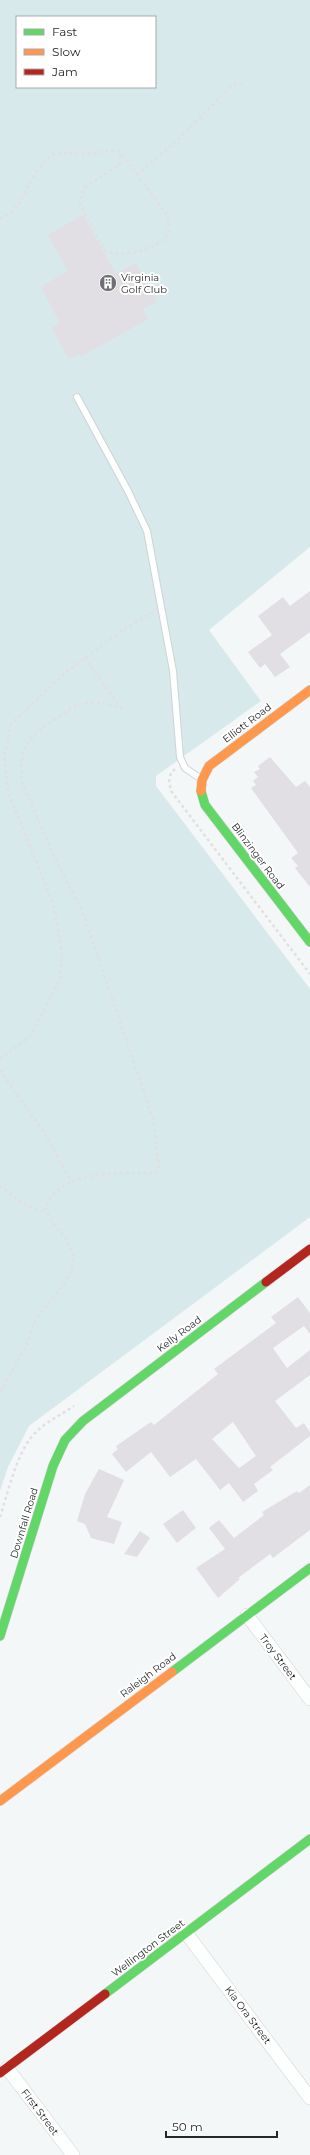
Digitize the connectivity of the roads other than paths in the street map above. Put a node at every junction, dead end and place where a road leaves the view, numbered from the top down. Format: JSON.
{"nodes":[{"id":1,"x":77,"y":397,"type":"dead end"},
{"id":2,"x":310,"y":690,"type":"edge"},
{"id":3,"x":202,"y":779,"type":"junction"},
{"id":4,"x":310,"y":942,"type":"edge"},
{"id":5,"x":310,"y":1249,"type":"edge"},
{"id":6,"x":65,"y":1440,"type":"joint"},
{"id":7,"x":310,"y":1568,"type":"edge"},
{"id":8,"x":247,"y":1615,"type":"junction"},
{"id":9,"x":0,"y":1636,"type":"edge"},
{"id":10,"x":310,"y":1699,"type":"edge"},
{"id":11,"x":0,"y":1801,"type":"edge"},
{"id":12,"x":310,"y":1839,"type":"edge"},
{"id":13,"x":186,"y":1933,"type":"junction"},
{"id":14,"x":3,"y":2071,"type":"edge"},
{"id":15,"x":310,"y":2098,"type":"edge"},
{"id":16,"x":73,"y":2155,"type":"edge"}],
"edges":[{"from":1,"to":3,"type":"lane"},
{"from":2,"to":3,"type":"street","name":"Elliott Road"},
{"from":3,"to":4,"type":"street","name":"Blinzinger Road"},
{"from":5,"to":6,"type":"street","name":"Kelly Road"},
{"from":6,"to":9,"type":"street","name":"Downfall Road"},
{"from":7,"to":8,"type":"street","name":"Raleigh Road"},
{"from":8,"to":10,"type":"street","name":"Troy Street"},
{"from":8,"to":11,"type":"street","name":"Raleigh Road"},
{"from":12,"to":13,"type":"street","name":"Wellington Street"},
{"from":13,"to":14,"type":"street","name":"Wellington Street"},
{"from":13,"to":15,"type":"street","name":"Kia Ora Street"},
{"from":14,"to":16,"type":"street","name":"First Street"}]}
